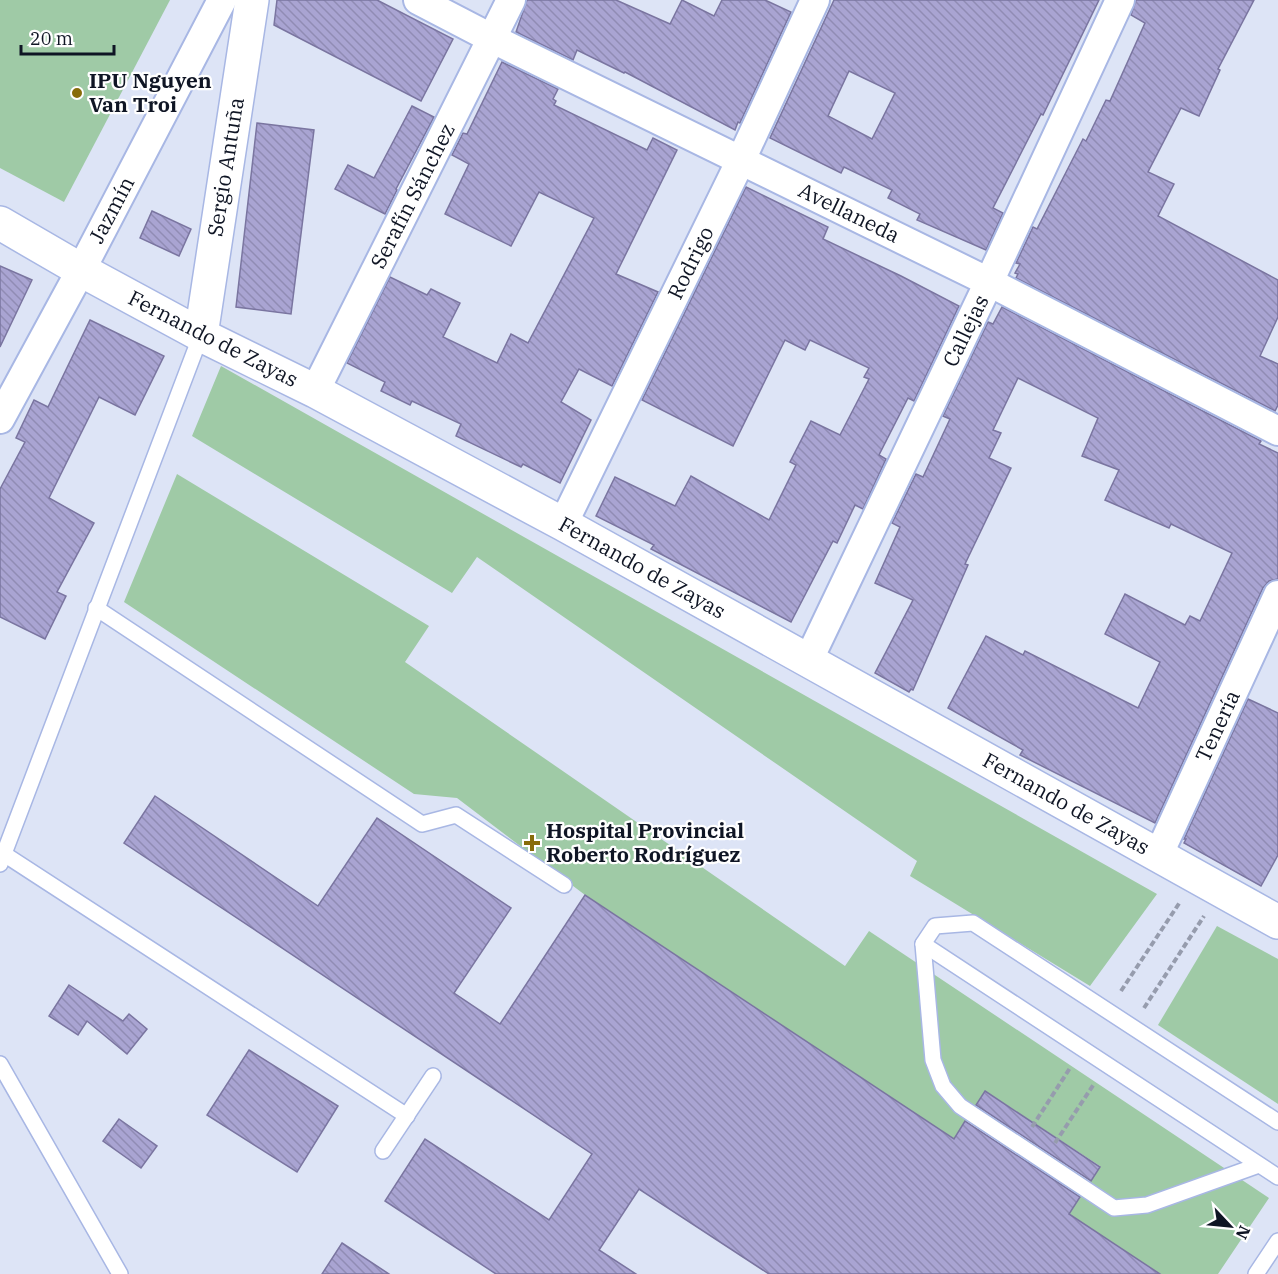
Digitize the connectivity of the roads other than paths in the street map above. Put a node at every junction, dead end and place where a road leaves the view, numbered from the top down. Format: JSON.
{"nodes":[{"id":1,"x":222,"y":0,"type":"edge"},
{"id":2,"x":252,"y":0,"type":"edge"},
{"id":3,"x":418,"y":0,"type":"edge"},
{"id":4,"x":511,"y":0,"type":"edge"},
{"id":5,"x":815,"y":0,"type":"edge"},
{"id":6,"x":1120,"y":0,"type":"edge"},
{"id":7,"x":491,"y":38,"type":"junction"},
{"id":8,"x":741,"y":160,"type":"junction"},
{"id":9,"x":0,"y":223,"type":"edge"},
{"id":10,"x":81,"y":270,"type":"junction"},
{"id":11,"x":989,"y":282,"type":"junction"},
{"id":12,"x":201,"y":335,"type":"junction"},
{"id":13,"x":315,"y":392,"type":"junction"},
{"id":14,"x":0,"y":419,"type":"edge"},
{"id":15,"x":1278,"y":431,"type":"edge"},
{"id":16,"x":563,"y":524,"type":"junction"},
{"id":17,"x":1278,"y":596,"type":"edge"},
{"id":18,"x":96,"y":608,"type":"junction"},
{"id":19,"x":809,"y":659,"type":"junction"},
{"id":20,"x":1158,"y":855,"type":"junction"},
{"id":21,"x":2,"y":859,"type":"edge"},
{"id":22,"x":564,"y":885,"type":"dead end"},
{"id":23,"x":1278,"y":922,"type":"edge"},
{"id":24,"x":923,"y":944,"type":"junction"},
{"id":25,"x":0,"y":1064,"type":"edge"},
{"id":26,"x":434,"y":1076,"type":"dead end"},
{"id":27,"x":407,"y":1116,"type":"junction"},
{"id":28,"x":1278,"y":1122,"type":"edge"},
{"id":29,"x":383,"y":1151,"type":"dead end"},
{"id":30,"x":1259,"y":1165,"type":"junction"},
{"id":31,"x":1278,"y":1177,"type":"edge"},
{"id":32,"x":1278,"y":1241,"type":"edge"},
{"id":33,"x":120,"y":1274,"type":"edge"},
{"id":34,"x":1256,"y":1274,"type":"edge"}],
"edges":[{"from":1,"to":10,"type":"street","name":"Jazmín"},
{"from":2,"to":12,"type":"street","name":"Sergio Antuña"},
{"from":3,"to":7,"type":"street","name":"Avellaneda"},
{"from":4,"to":7,"type":"street","name":"Serafín Sánchez"},
{"from":5,"to":8,"type":"street","name":"Rodrigo"},
{"from":6,"to":11,"type":"street","name":"Callejas"},
{"from":7,"to":8,"type":"street","name":"Avellaneda"},
{"from":7,"to":13,"type":"street","name":"Serafín Sánchez"},
{"from":8,"to":11,"type":"street","name":"Avellaneda"},
{"from":8,"to":16,"type":"street","name":"Rodrigo"},
{"from":9,"to":10,"type":"street","name":"Fernando de Zayas"},
{"from":10,"to":12,"type":"street","name":"Fernando de Zayas"},
{"from":10,"to":14,"type":"street","name":"Jazmín"},
{"from":11,"to":15,"type":"street","name":"Avellaneda"},
{"from":11,"to":19,"type":"street","name":"Callejas"},
{"from":12,"to":13,"type":"street","name":"Fernando de Zayas"},
{"from":12,"to":18,"type":"lane"},
{"from":13,"to":16,"type":"street","name":"Fernando de Zayas"},
{"from":16,"to":19,"type":"street","name":"Fernando de Zayas"},
{"from":17,"to":20,"type":"street","name":"Tenería"},
{"from":18,"to":21,"type":"lane"},
{"from":18,"to":22,"type":"lane"},
{"from":19,"to":20,"type":"street","name":"Fernando de Zayas"},
{"from":20,"to":23,"type":"street","name":"Fernando de Zayas"},
{"from":21,"to":27,"type":"lane"},
{"from":24,"to":28,"type":"lane"},
{"from":24,"to":30,"type":"lane"},
{"from":24,"to":30,"type":"lane"},
{"from":25,"to":33,"type":"lane"},
{"from":26,"to":27,"type":"lane"},
{"from":27,"to":29,"type":"lane"},
{"from":30,"to":31,"type":"lane"},
{"from":32,"to":34,"type":"lane"}]}
